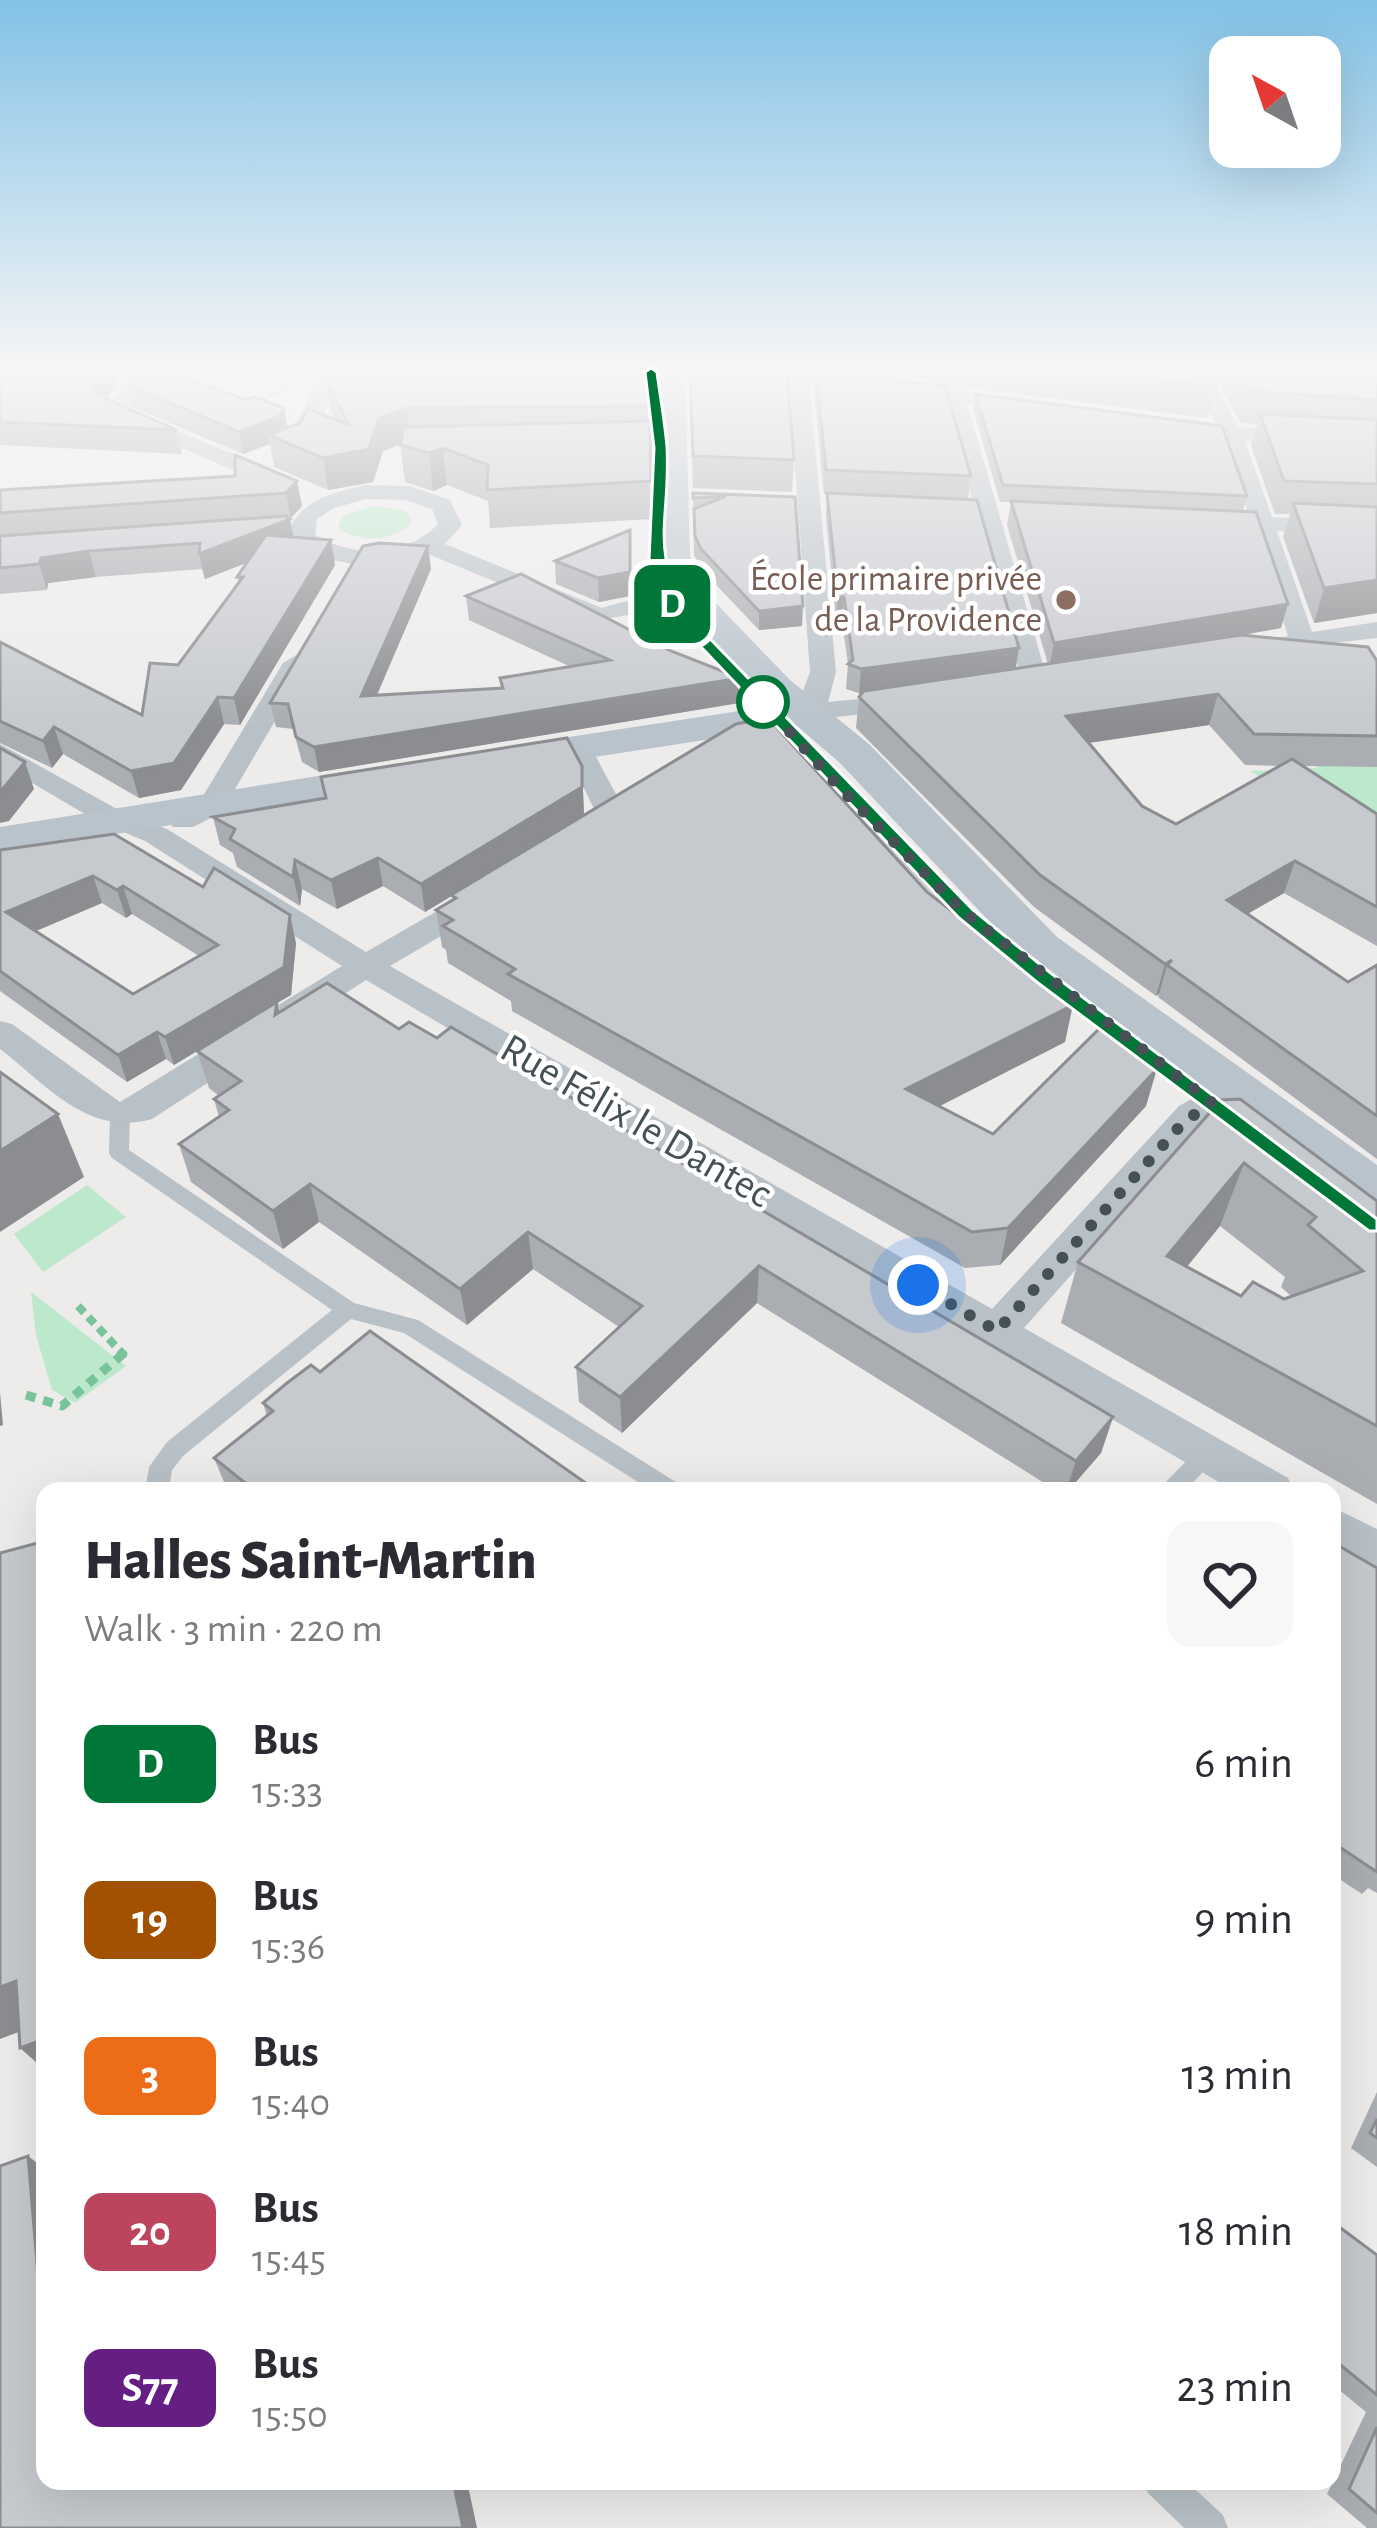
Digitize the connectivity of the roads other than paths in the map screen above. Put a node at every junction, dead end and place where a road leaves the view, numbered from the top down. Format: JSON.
{"nodes":[{"id":1,"x":297,"y":490,"type":"edge"},
{"id":2,"x":369,"y":490,"type":"edge"},
{"id":3,"x":406,"y":490,"type":"edge"},
{"id":4,"x":659,"y":490,"type":"edge"},
{"id":5,"x":682,"y":490,"type":"edge"},
{"id":6,"x":807,"y":490,"type":"edge"},
{"id":7,"x":979,"y":490,"type":"edge"},
{"id":8,"x":1251,"y":490,"type":"edge"},
{"id":9,"x":326,"y":503,"type":"junction"},
{"id":10,"x":1179,"y":520,"type":"edge"},
{"id":11,"x":1264,"y":524,"type":"junction"},
{"id":12,"x":1377,"y":530,"type":"edge"},
{"id":13,"x":428,"y":545,"type":"junction"},
{"id":14,"x":626,"y":610,"type":"dead end"},
{"id":15,"x":1363,"y":639,"type":"edge"},
{"id":16,"x":308,"y":641,"type":"edge"},
{"id":17,"x":1303,"y":641,"type":"junction"},
{"id":18,"x":1235,"y":652,"type":"edge"},
{"id":19,"x":1035,"y":681,"type":"edge"},
{"id":20,"x":944,"y":696,"type":"edge"},
{"id":21,"x":802,"y":718,"type":"junction"},
{"id":22,"x":0,"y":752,"type":"edge"},
{"id":23,"x":586,"y":764,"type":"junction"},
{"id":24,"x":474,"y":782,"type":"edge"},
{"id":25,"x":429,"y":789,"type":"edge"},
{"id":26,"x":211,"y":807,"type":"junction"},
{"id":27,"x":138,"y":828,"type":"junction"},
{"id":28,"x":0,"y":840,"type":"edge"},
{"id":29,"x":550,"y":856,"type":"edge"},
{"id":30,"x":0,"y":860,"type":"edge"},
{"id":31,"x":515,"y":878,"type":"edge"},
{"id":32,"x":368,"y":967,"type":"junction"},
{"id":33,"x":0,"y":1032,"type":"edge"},
{"id":34,"x":1225,"y":1103,"type":"junction"},
{"id":35,"x":120,"y":1114,"type":"junction"},
{"id":36,"x":1377,"y":1193,"type":"edge"},
{"id":37,"x":348,"y":1310,"type":"junction"},
{"id":38,"x":997,"y":1331,"type":"junction"},
{"id":39,"x":1208,"y":1454,"type":"junction"},
{"id":40,"x":158,"y":1482,"type":"edge"},
{"id":41,"x":656,"y":1482,"type":"edge"},
{"id":42,"x":1178,"y":1482,"type":"edge"},
{"id":43,"x":1256,"y":1482,"type":"edge"},
{"id":44,"x":1341,"y":1531,"type":"edge"},
{"id":45,"x":1377,"y":1552,"type":"edge"},
{"id":46,"x":1170,"y":2490,"type":"edge"},
{"id":47,"x":1210,"y":2528,"type":"edge"}],
"edges":[{"from":1,"to":9,"type":"street"},
{"from":2,"to":9,"type":"street"},
{"from":3,"to":13,"type":"street"},
{"from":4,"to":21,"type":"lane"},
{"from":5,"to":21,"type":"main road"},
{"from":6,"to":21,"type":"street"},
{"from":7,"to":19,"type":"street"},
{"from":8,"to":11,"type":"street"},
{"from":9,"to":13,"type":"street"},
{"from":10,"to":11,"type":"street"},
{"from":11,"to":12,"type":"street"},
{"from":11,"to":17,"type":"street"},
{"from":13,"to":14,"type":"street"},
{"from":15,"to":17,"type":"street"},
{"from":16,"to":26,"type":"street"},
{"from":17,"to":18,"type":"street"},
{"from":20,"to":21,"type":"street"},
{"from":21,"to":23,"type":"main road"},
{"from":21,"to":26,"type":"main road"},
{"from":21,"to":34,"type":"main road"},
{"from":22,"to":27,"type":"street","name":"Rue Félix le Dantec"},
{"from":23,"to":24,"type":"main road"},
{"from":23,"to":29,"type":"street"},
{"from":25,"to":27,"type":"main road"},
{"from":26,"to":27,"type":"main road"},
{"from":27,"to":28,"type":"main road"},
{"from":27,"to":30,"type":"main road"},
{"from":27,"to":32,"type":"street","name":"Rue Félix le Dantec"},
{"from":31,"to":32,"type":"street"},
{"from":32,"to":35,"type":"street"},
{"from":32,"to":38,"type":"street","name":"Rue Félix le Dantec"},
{"from":33,"to":35,"type":"street"},
{"from":34,"to":36,"type":"main road"},
{"from":34,"to":38,"type":"street"},
{"from":35,"to":37,"type":"lane"},
{"from":37,"to":40,"type":"lane"},
{"from":37,"to":41,"type":"lane"},
{"from":38,"to":39,"type":"street","name":"Rue Félix le Dantec"},
{"from":39,"to":42,"type":"lane"},
{"from":39,"to":43,"type":"street","name":"Rue Félix le Dantec"},
{"from":44,"to":45,"type":"street"},
{"from":46,"to":47,"type":"lane"}]}
